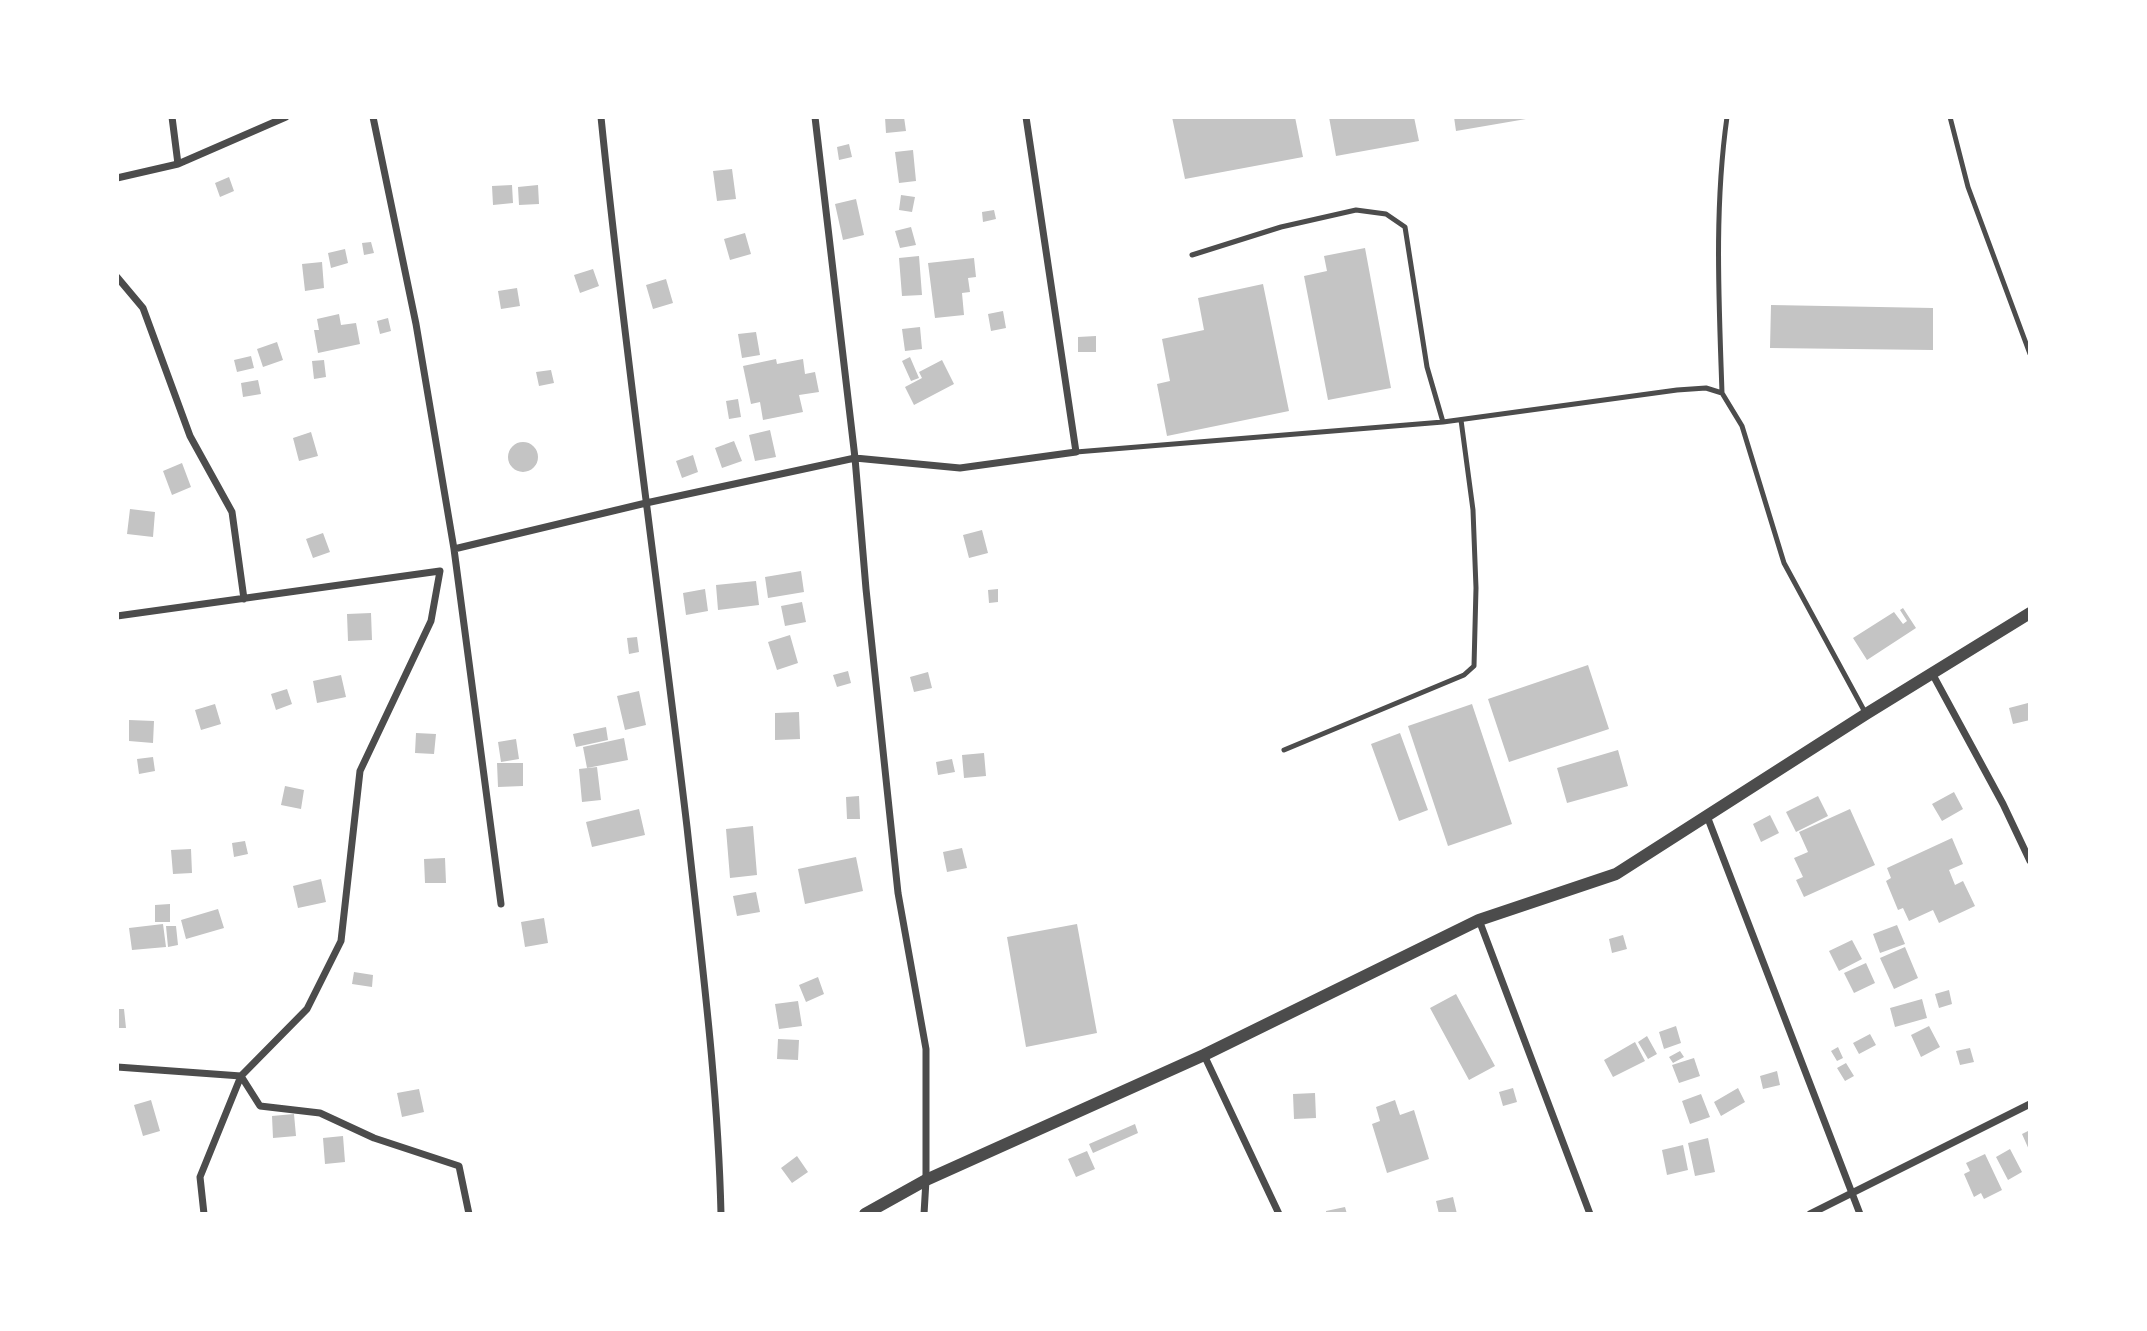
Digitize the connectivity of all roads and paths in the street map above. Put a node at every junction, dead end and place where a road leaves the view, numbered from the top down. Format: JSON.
{"nodes":[{"id":1,"x":172,"y":117,"type":"edge"},
{"id":2,"x":286,"y":117,"type":"edge"},
{"id":3,"x":373,"y":117,"type":"edge"},
{"id":4,"x":601,"y":117,"type":"edge"},
{"id":5,"x":815,"y":117,"type":"edge"},
{"id":6,"x":1026,"y":117,"type":"edge"},
{"id":7,"x":1727,"y":117,"type":"edge"},
{"id":8,"x":1950,"y":117,"type":"edge"},
{"id":9,"x":178,"y":164,"type":"junction"},
{"id":10,"x":117,"y":178,"type":"edge"},
{"id":11,"x":1192,"y":255,"type":"dead end"},
{"id":12,"x":117,"y":277,"type":"edge"},
{"id":13,"x":2030,"y":354,"type":"edge"},
{"id":14,"x":1723,"y":393,"type":"junction"},
{"id":15,"x":1461,"y":420,"type":"junction"},
{"id":16,"x":1443,"y":422,"type":"junction"},
{"id":17,"x":1076,"y":452,"type":"junction"},
{"id":18,"x":855,"y":458,"type":"junction"},
{"id":19,"x":646,"y":503,"type":"junction"},
{"id":20,"x":454,"y":549,"type":"junction"},
{"id":21,"x":244,"y":599,"type":"junction"},
{"id":22,"x":2030,"y":613,"type":"edge"},
{"id":23,"x":117,"y":616,"type":"edge"},
{"id":24,"x":1933,"y":675,"type":"junction"},
{"id":25,"x":1866,"y":714,"type":"junction"},
{"id":26,"x":1284,"y":750,"type":"dead end"},
{"id":27,"x":1707,"y":816,"type":"junction"},
{"id":28,"x":2030,"y":861,"type":"edge"},
{"id":29,"x":500,"y":904,"type":"dead end"},
{"id":30,"x":1479,"y":920,"type":"junction"},
{"id":31,"x":1204,"y":1055,"type":"junction"},
{"id":32,"x":117,"y":1067,"type":"edge"},
{"id":33,"x":242,"y":1076,"type":"junction"},
{"id":34,"x":2030,"y":1104,"type":"edge"},
{"id":35,"x":926,"y":1180,"type":"junction"},
{"id":36,"x":1851,"y":1193,"type":"junction"},
{"id":37,"x":204,"y":1214,"type":"edge"},
{"id":38,"x":469,"y":1214,"type":"edge"},
{"id":39,"x":721,"y":1214,"type":"edge"},
{"id":40,"x":865,"y":1214,"type":"edge"},
{"id":41,"x":924,"y":1214,"type":"edge"},
{"id":42,"x":1279,"y":1214,"type":"edge"},
{"id":43,"x":1590,"y":1214,"type":"edge"},
{"id":44,"x":1810,"y":1214,"type":"edge"},
{"id":45,"x":1860,"y":1214,"type":"edge"}],
"edges":[{"from":1,"to":9,"type":"street"},
{"from":2,"to":9,"type":"street"},
{"from":3,"to":20,"type":"street"},
{"from":4,"to":19,"type":"street"},
{"from":5,"to":18,"type":"street"},
{"from":6,"to":17,"type":"street"},
{"from":7,"to":14,"type":"lane"},
{"from":8,"to":13,"type":"lane"},
{"from":9,"to":10,"type":"street"},
{"from":11,"to":16,"type":"lane"},
{"from":12,"to":21,"type":"street"},
{"from":14,"to":15,"type":"lane"},
{"from":14,"to":25,"type":"lane"},
{"from":15,"to":16,"type":"lane"},
{"from":15,"to":26,"type":"lane"},
{"from":16,"to":17,"type":"lane"},
{"from":17,"to":18,"type":"street"},
{"from":18,"to":19,"type":"street"},
{"from":18,"to":35,"type":"street"},
{"from":19,"to":20,"type":"street"},
{"from":19,"to":39,"type":"street"},
{"from":20,"to":29,"type":"street"},
{"from":21,"to":23,"type":"street"},
{"from":21,"to":33,"type":"street"},
{"from":22,"to":24,"type":"street"},
{"from":24,"to":25,"type":"street"},
{"from":24,"to":28,"type":"street"},
{"from":25,"to":27,"type":"street"},
{"from":27,"to":30,"type":"street"},
{"from":27,"to":36,"type":"street"},
{"from":30,"to":31,"type":"street"},
{"from":30,"to":43,"type":"street"},
{"from":31,"to":35,"type":"street"},
{"from":31,"to":42,"type":"street"},
{"from":32,"to":33,"type":"street"},
{"from":33,"to":37,"type":"street"},
{"from":33,"to":38,"type":"street"},
{"from":34,"to":36,"type":"street"},
{"from":35,"to":40,"type":"street"},
{"from":35,"to":41,"type":"street"},
{"from":36,"to":44,"type":"street"},
{"from":36,"to":45,"type":"street"}]}
